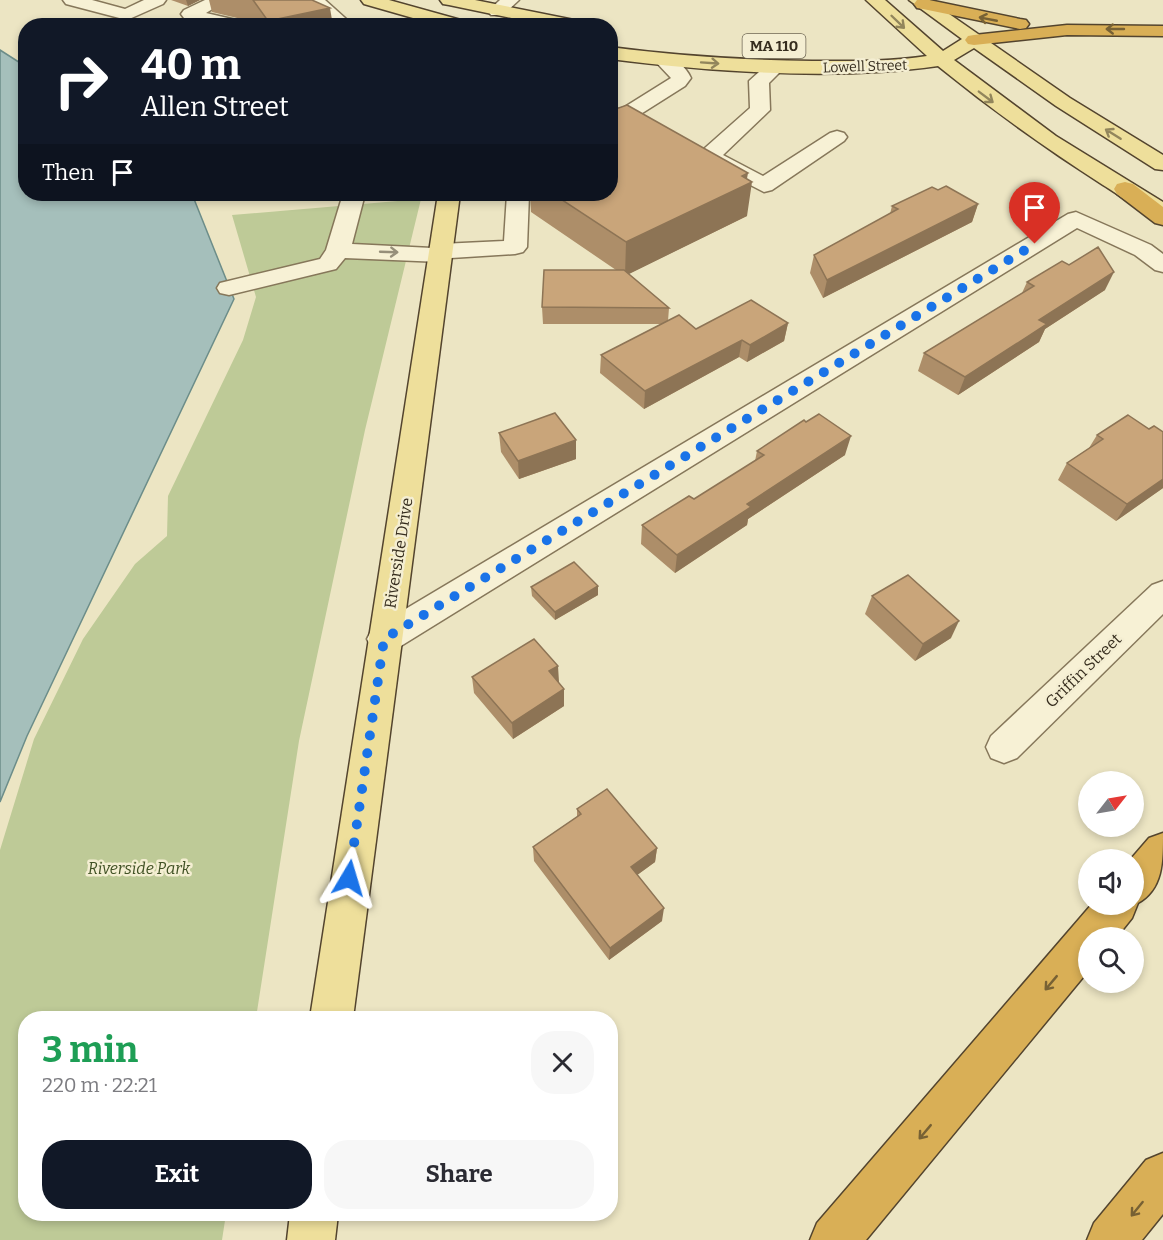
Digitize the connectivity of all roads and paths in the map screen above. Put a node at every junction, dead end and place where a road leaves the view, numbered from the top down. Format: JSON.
{"nodes":[{"id":1,"x":72,"y":0,"type":"edge"},
{"id":2,"x":155,"y":0,"type":"edge"},
{"id":3,"x":218,"y":0,"type":"edge"},
{"id":4,"x":309,"y":0,"type":"edge"},
{"id":5,"x":370,"y":0,"type":"edge"},
{"id":6,"x":449,"y":0,"type":"edge"},
{"id":7,"x":875,"y":0,"type":"edge"},
{"id":8,"x":920,"y":2,"type":"edge"},
{"id":9,"x":498,"y":12,"type":"edge"},
{"id":10,"x":206,"y":18,"type":"edge"},
{"id":11,"x":336,"y":18,"type":"edge"},
{"id":12,"x":434,"y":18,"type":"edge"},
{"id":13,"x":533,"y":18,"type":"edge"},
{"id":14,"x":1067,"y":30,"type":"junction"},
{"id":15,"x":1163,"y":31,"type":"edge"},
{"id":16,"x":974,"y":40,"type":"junction"},
{"id":17,"x":922,"y":44,"type":"junction"},
{"id":18,"x":900,"y":45,"type":"dead end"},
{"id":19,"x":618,"y":54,"type":"edge"},
{"id":20,"x":663,"y":60,"type":"junction"},
{"id":21,"x":940,"y":60,"type":"junction"},
{"id":22,"x":776,"y":67,"type":"junction"},
{"id":23,"x":620,"y":116,"type":"edge"},
{"id":24,"x":649,"y":124,"type":"edge"},
{"id":25,"x":837,"y":137,"type":"dead end"},
{"id":26,"x":689,"y":145,"type":"edge"},
{"id":27,"x":709,"y":156,"type":"junction"},
{"id":28,"x":1163,"y":164,"type":"edge"},
{"id":29,"x":1125,"y":189,"type":"junction"},
{"id":30,"x":352,"y":201,"type":"edge"},
{"id":31,"x":448,"y":201,"type":"edge"},
{"id":32,"x":518,"y":201,"type":"edge"},
{"id":33,"x":1163,"y":211,"type":"edge"},
{"id":34,"x":1163,"y":218,"type":"edge"},
{"id":35,"x":338,"y":251,"type":"junction"},
{"id":36,"x":441,"y":253,"type":"junction"},
{"id":37,"x":1163,"y":265,"type":"edge"},
{"id":38,"x":230,"y":288,"type":"dead end"},
{"id":39,"x":1163,"y":594,"type":"edge"},
{"id":40,"x":384,"y":639,"type":"junction"},
{"id":41,"x":1004,"y":747,"type":"dead end"},
{"id":42,"x":1163,"y":851,"type":"edge"},
{"id":43,"x":1144,"y":873,"type":"edge"},
{"id":44,"x":1109,"y":915,"type":"edge"},
{"id":45,"x":1098,"y":927,"type":"edge"},
{"id":46,"x":1078,"y":951,"type":"edge"},
{"id":47,"x":332,"y":1011,"type":"edge"},
{"id":48,"x":1163,"y":1178,"type":"edge"},
{"id":49,"x":313,"y":1221,"type":"edge"},
{"id":50,"x":311,"y":1240,"type":"edge"},
{"id":51,"x":834,"y":1240,"type":"edge"},
{"id":52,"x":1112,"y":1240,"type":"edge"}],
"edges":[{"from":1,"to":2,"type":"street"},
{"from":3,"to":10,"type":"street"},
{"from":4,"to":11,"type":"street"},
{"from":5,"to":12,"type":"main road"},
{"from":6,"to":9,"type":"main road"},
{"from":7,"to":17,"type":"main road","one_way":true},
{"from":14,"to":8,"type":"highway","one_way":true},
{"from":8,"to":16,"type":"main road"},
{"from":9,"to":13,"type":"main road"},
{"from":15,"to":14,"type":"highway","one_way":true},
{"from":14,"to":16,"type":"highway"},
{"from":16,"to":17,"type":"main road","name":"Lowell Street"},
{"from":16,"to":21,"type":"main road","name":"Lowell Street"},
{"from":28,"to":16,"type":"main road","one_way":true},
{"from":17,"to":18,"type":"main road","name":"Lowell Street"},
{"from":17,"to":21,"type":"main road","name":"Lowell Street"},
{"from":19,"to":20,"type":"main road","name":"Lowell Street","number":"MA 110"},
{"from":20,"to":22,"type":"main road","name":"Lowell Street","number":"MA 110","one_way":true},
{"from":20,"to":23,"type":"street"},
{"from":21,"to":22,"type":"main road","name":"Lowell Street","number":"MA 110"},
{"from":21,"to":29,"type":"main road","name":"Lowell Street","one_way":true},
{"from":22,"to":27,"type":"street"},
{"from":23,"to":24,"type":"street"},
{"from":25,"to":27,"type":"street"},
{"from":26,"to":27,"type":"street"},
{"from":29,"to":33,"type":"main road","name":"Lowell Street"},
{"from":29,"to":34,"type":"highway"},
{"from":30,"to":35,"type":"street"},
{"from":31,"to":36,"type":"main road","name":"Riverside Drive"},
{"from":32,"to":36,"type":"street"},
{"from":35,"to":36,"type":"street","one_way":true},
{"from":35,"to":38,"type":"street"},
{"from":36,"to":40,"type":"main road","name":"Riverside Drive"},
{"from":37,"to":40,"type":"street"},
{"from":39,"to":41,"type":"street","name":"Griffin Street"},
{"from":40,"to":47,"type":"main road","name":"Riverside Drive"},
{"from":42,"to":43,"type":"highway"},
{"from":44,"to":45,"type":"highway"},
{"from":46,"to":51,"type":"highway","one_way":true},
{"from":48,"to":52,"type":"highway","one_way":true},
{"from":49,"to":50,"type":"main road"}]}
